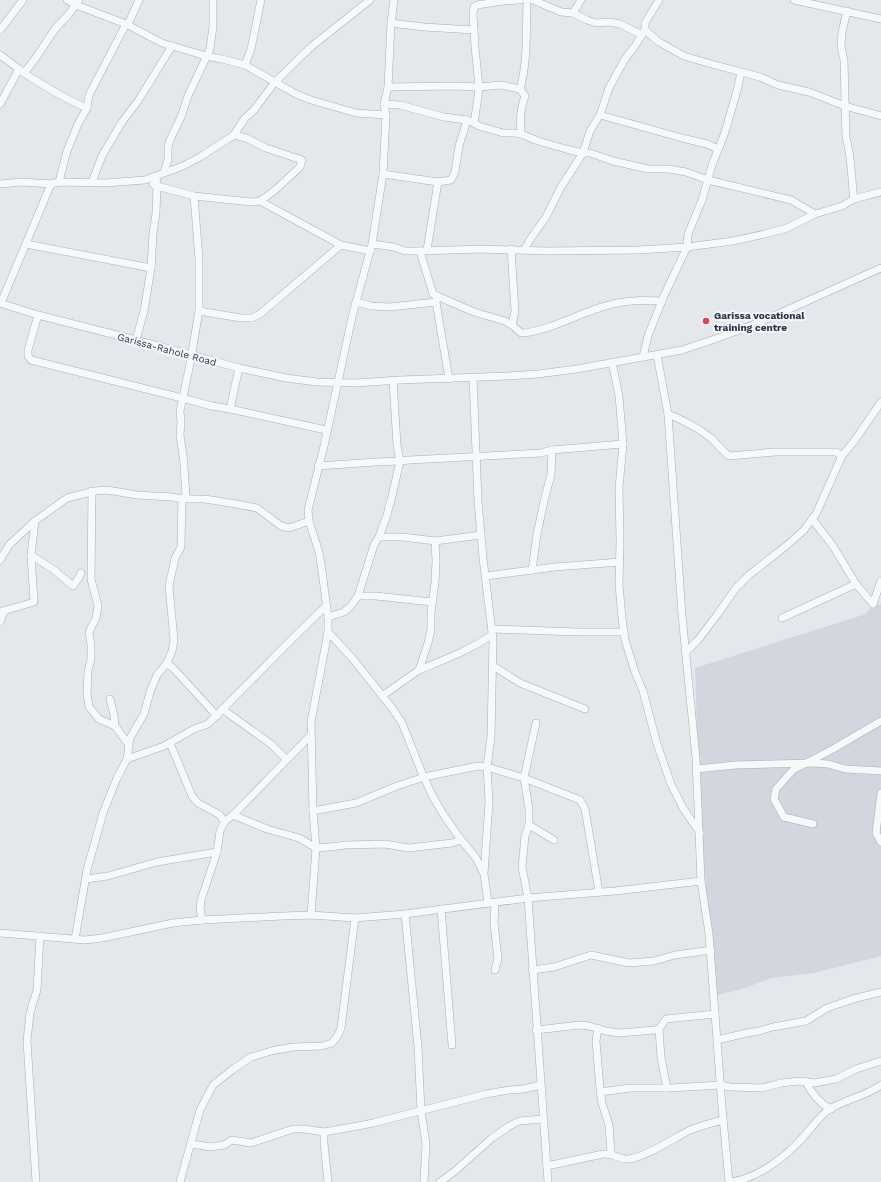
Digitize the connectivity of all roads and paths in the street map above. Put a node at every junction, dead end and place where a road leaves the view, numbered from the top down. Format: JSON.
{"nodes":[{"id":1,"x":23,"y":0,"type":"edge"},
{"id":2,"x":67,"y":0,"type":"edge"},
{"id":3,"x":139,"y":0,"type":"edge"},
{"id":4,"x":213,"y":0,"type":"edge"},
{"id":5,"x":261,"y":0,"type":"edge"},
{"id":6,"x":370,"y":0,"type":"edge"},
{"id":7,"x":394,"y":0,"type":"edge"},
{"id":8,"x":520,"y":0,"type":"edge"},
{"id":9,"x":527,"y":0,"type":"edge"},
{"id":10,"x":533,"y":0,"type":"edge"},
{"id":11,"x":581,"y":0,"type":"edge"},
{"id":12,"x":659,"y":0,"type":"edge"},
{"id":13,"x":794,"y":0,"type":"edge"},
{"id":14,"x":78,"y":2,"type":"edge"},
{"id":15,"x":847,"y":11,"type":"junction"},
{"id":16,"x":573,"y":13,"type":"junction"},
{"id":17,"x":881,"y":19,"type":"edge"},
{"id":18,"x":391,"y":23,"type":"junction"},
{"id":19,"x":126,"y":24,"type":"junction"},
{"id":20,"x":0,"y":30,"type":"edge"},
{"id":21,"x":474,"y":30,"type":"junction"},
{"id":22,"x":643,"y":32,"type":"junction"},
{"id":23,"x":172,"y":46,"type":"junction"},
{"id":24,"x":0,"y":55,"type":"edge"},
{"id":25,"x":206,"y":56,"type":"junction"},
{"id":26,"x":245,"y":65,"type":"junction"},
{"id":27,"x":21,"y":71,"type":"junction"},
{"id":28,"x":741,"y":72,"type":"junction"},
{"id":29,"x":275,"y":82,"type":"junction"},
{"id":30,"x":388,"y":87,"type":"junction"},
{"id":31,"x":479,"y":87,"type":"junction"},
{"id":32,"x":520,"y":88,"type":"junction"},
{"id":33,"x":0,"y":104,"type":"edge"},
{"id":34,"x":384,"y":104,"type":"junction"},
{"id":35,"x":845,"y":106,"type":"junction"},
{"id":36,"x":87,"y":108,"type":"junction"},
{"id":37,"x":386,"y":115,"type":"junction"},
{"id":38,"x":600,"y":115,"type":"junction"},
{"id":39,"x":881,"y":116,"type":"edge"},
{"id":40,"x":470,"y":121,"type":"junction"},
{"id":41,"x":521,"y":134,"type":"junction"},
{"id":42,"x":234,"y":135,"type":"junction"},
{"id":43,"x":718,"y":149,"type":"junction"},
{"id":44,"x":583,"y":153,"type":"junction"},
{"id":45,"x":164,"y":172,"type":"junction"},
{"id":46,"x":383,"y":174,"type":"junction"},
{"id":47,"x":156,"y":177,"type":"junction"},
{"id":48,"x":145,"y":180,"type":"junction"},
{"id":49,"x":708,"y":180,"type":"junction"},
{"id":50,"x":92,"y":182,"type":"junction"},
{"id":51,"x":438,"y":182,"type":"junction"},
{"id":52,"x":55,"y":183,"type":"junction"},
{"id":53,"x":0,"y":184,"type":"edge"},
{"id":54,"x":157,"y":186,"type":"junction"},
{"id":55,"x":881,"y":192,"type":"edge"},
{"id":56,"x":194,"y":196,"type":"junction"},
{"id":57,"x":854,"y":199,"type":"junction"},
{"id":58,"x":260,"y":202,"type":"junction"},
{"id":59,"x":815,"y":214,"type":"junction"},
{"id":60,"x":26,"y":244,"type":"junction"},
{"id":61,"x":342,"y":245,"type":"junction"},
{"id":62,"x":687,"y":247,"type":"junction"},
{"id":63,"x":371,"y":248,"type":"junction"},
{"id":64,"x":511,"y":250,"type":"junction"},
{"id":65,"x":524,"y":250,"type":"junction"},
{"id":66,"x":423,"y":251,"type":"junction"},
{"id":67,"x":151,"y":268,"type":"junction"},
{"id":68,"x":881,"y":268,"type":"edge"},
{"id":69,"x":437,"y":299,"type":"junction"},
{"id":70,"x":662,"y":301,"type":"junction"},
{"id":71,"x":356,"y":302,"type":"junction"},
{"id":72,"x":0,"y":303,"type":"edge"},
{"id":73,"x":199,"y":311,"type":"junction"},
{"id":74,"x":38,"y":314,"type":"junction"},
{"id":75,"x":512,"y":325,"type":"junction"},
{"id":76,"x":136,"y":340,"type":"junction"},
{"id":77,"x":192,"y":355,"type":"junction"},
{"id":78,"x":657,"y":355,"type":"junction"},
{"id":79,"x":643,"y":357,"type":"junction"},
{"id":80,"x":612,"y":362,"type":"junction"},
{"id":81,"x":239,"y":368,"type":"junction"},
{"id":82,"x":473,"y":378,"type":"junction"},
{"id":83,"x":449,"y":379,"type":"junction"},
{"id":84,"x":394,"y":380,"type":"junction"},
{"id":85,"x":337,"y":383,"type":"junction"},
{"id":86,"x":182,"y":398,"type":"junction"},
{"id":87,"x":881,"y":402,"type":"edge"},
{"id":88,"x":230,"y":409,"type":"junction"},
{"id":89,"x":668,"y":414,"type":"junction"},
{"id":90,"x":326,"y":430,"type":"junction"},
{"id":91,"x":623,"y":444,"type":"junction"},
{"id":92,"x":552,"y":450,"type":"junction"},
{"id":93,"x":477,"y":455,"type":"junction"},
{"id":94,"x":842,"y":456,"type":"junction"},
{"id":95,"x":400,"y":462,"type":"junction"},
{"id":96,"x":318,"y":466,"type":"junction"},
{"id":97,"x":92,"y":491,"type":"junction"},
{"id":98,"x":182,"y":499,"type":"junction"},
{"id":99,"x":812,"y":519,"type":"junction"},
{"id":100,"x":35,"y":521,"type":"junction"},
{"id":101,"x":308,"y":521,"type":"junction"},
{"id":102,"x":481,"y":535,"type":"junction"},
{"id":103,"x":379,"y":537,"type":"junction"},
{"id":104,"x":435,"y":541,"type":"junction"},
{"id":105,"x":31,"y":555,"type":"junction"},
{"id":106,"x":0,"y":560,"type":"edge"},
{"id":107,"x":620,"y":562,"type":"junction"},
{"id":108,"x":532,"y":570,"type":"junction"},
{"id":109,"x":81,"y":573,"type":"dead end"},
{"id":110,"x":486,"y":576,"type":"junction"},
{"id":111,"x":881,"y":581,"type":"edge"},
{"id":112,"x":856,"y":584,"type":"junction"},
{"id":113,"x":358,"y":596,"type":"junction"},
{"id":114,"x":432,"y":602,"type":"junction"},
{"id":115,"x":326,"y":606,"type":"junction"},
{"id":116,"x":2,"y":612,"type":"edge"},
{"id":117,"x":328,"y":617,"type":"junction"},
{"id":118,"x":782,"y":618,"type":"dead end"},
{"id":119,"x":0,"y":622,"type":"edge"},
{"id":120,"x":328,"y":632,"type":"junction"},
{"id":121,"x":492,"y":632,"type":"junction"},
{"id":122,"x":624,"y":632,"type":"junction"},
{"id":123,"x":686,"y":652,"type":"junction"},
{"id":124,"x":167,"y":664,"type":"junction"},
{"id":125,"x":493,"y":666,"type":"junction"},
{"id":126,"x":419,"y":670,"type":"junction"},
{"id":127,"x":382,"y":696,"type":"junction"},
{"id":128,"x":110,"y":699,"type":"dead end"},
{"id":129,"x":222,"y":709,"type":"junction"},
{"id":130,"x":584,"y":709,"type":"dead end"},
{"id":131,"x":217,"y":716,"type":"junction"},
{"id":132,"x":881,"y":721,"type":"edge"},
{"id":133,"x":536,"y":723,"type":"dead end"},
{"id":134,"x":115,"y":726,"type":"junction"},
{"id":135,"x":310,"y":736,"type":"junction"},
{"id":136,"x":170,"y":743,"type":"junction"},
{"id":137,"x":128,"y":744,"type":"junction"},
{"id":138,"x":286,"y":759,"type":"junction"},
{"id":139,"x":127,"y":760,"type":"junction"},
{"id":140,"x":806,"y":763,"type":"junction"},
{"id":141,"x":487,"y":768,"type":"junction"},
{"id":142,"x":696,"y":769,"type":"junction"},
{"id":143,"x":881,"y":771,"type":"edge"},
{"id":144,"x":424,"y":777,"type":"junction"},
{"id":145,"x":524,"y":778,"type":"junction"},
{"id":146,"x":881,"y":793,"type":"edge"},
{"id":147,"x":313,"y":811,"type":"junction"},
{"id":148,"x":233,"y":815,"type":"junction"},
{"id":149,"x":224,"y":822,"type":"junction"},
{"id":150,"x":813,"y":824,"type":"dead end"},
{"id":151,"x":529,"y":825,"type":"junction"},
{"id":152,"x":700,"y":833,"type":"junction"},
{"id":153,"x":461,"y":840,"type":"junction"},
{"id":154,"x":554,"y":840,"type":"dead end"},
{"id":155,"x":881,"y":842,"type":"edge"},
{"id":156,"x":316,"y":848,"type":"junction"},
{"id":157,"x":217,"y":852,"type":"junction"},
{"id":158,"x":484,"y":874,"type":"junction"},
{"id":159,"x":86,"y":879,"type":"junction"},
{"id":160,"x":702,"y":881,"type":"junction"},
{"id":161,"x":599,"y":892,"type":"junction"},
{"id":162,"x":528,"y":898,"type":"junction"},
{"id":163,"x":491,"y":903,"type":"junction"},
{"id":164,"x":441,"y":909,"type":"junction"},
{"id":165,"x":405,"y":914,"type":"junction"},
{"id":166,"x":311,"y":915,"type":"junction"},
{"id":167,"x":355,"y":918,"type":"junction"},
{"id":168,"x":202,"y":920,"type":"junction"},
{"id":169,"x":0,"y":933,"type":"edge"},
{"id":170,"x":40,"y":936,"type":"junction"},
{"id":171,"x":75,"y":939,"type":"junction"},
{"id":172,"x":711,"y":950,"type":"junction"},
{"id":173,"x":495,"y":970,"type":"dead end"},
{"id":174,"x":532,"y":970,"type":"junction"},
{"id":175,"x":881,"y":992,"type":"edge"},
{"id":176,"x":715,"y":1014,"type":"junction"},
{"id":177,"x":598,"y":1028,"type":"junction"},
{"id":178,"x":659,"y":1029,"type":"junction"},
{"id":179,"x":536,"y":1030,"type":"junction"},
{"id":180,"x":718,"y":1040,"type":"junction"},
{"id":181,"x":452,"y":1045,"type":"dead end"},
{"id":182,"x":881,"y":1061,"type":"edge"},
{"id":183,"x":806,"y":1082,"type":"junction"},
{"id":184,"x":541,"y":1085,"type":"junction"},
{"id":185,"x":720,"y":1085,"type":"junction"},
{"id":186,"x":881,"y":1085,"type":"edge"},
{"id":187,"x":668,"y":1088,"type":"junction"},
{"id":188,"x":600,"y":1092,"type":"junction"},
{"id":189,"x":830,"y":1109,"type":"junction"},
{"id":190,"x":421,"y":1111,"type":"junction"},
{"id":191,"x":543,"y":1119,"type":"junction"},
{"id":192,"x":723,"y":1120,"type":"junction"},
{"id":193,"x":324,"y":1132,"type":"junction"},
{"id":194,"x":191,"y":1144,"type":"junction"},
{"id":195,"x":611,"y":1154,"type":"junction"},
{"id":196,"x":547,"y":1166,"type":"junction"},
{"id":197,"x":36,"y":1182,"type":"edge"},
{"id":198,"x":180,"y":1182,"type":"edge"},
{"id":199,"x":328,"y":1182,"type":"edge"},
{"id":200,"x":424,"y":1182,"type":"edge"},
{"id":201,"x":440,"y":1182,"type":"edge"},
{"id":202,"x":548,"y":1182,"type":"edge"},
{"id":203,"x":730,"y":1182,"type":"edge"}],
"edges":[{"from":1,"to":20,"type":"street"},
{"from":2,"to":14,"type":"street"},
{"from":3,"to":19,"type":"street"},
{"from":4,"to":25,"type":"street"},
{"from":5,"to":26,"type":"street"},
{"from":6,"to":29,"type":"street"},
{"from":7,"to":18,"type":"street"},
{"from":8,"to":21,"type":"street"},
{"from":9,"to":32,"type":"street"},
{"from":10,"to":16,"type":"street"},
{"from":11,"to":16,"type":"street"},
{"from":12,"to":22,"type":"street"},
{"from":13,"to":15,"type":"street"},
{"from":14,"to":19,"type":"street"},
{"from":14,"to":27,"type":"street"},
{"from":15,"to":17,"type":"street"},
{"from":15,"to":35,"type":"street"},
{"from":16,"to":22,"type":"street"},
{"from":18,"to":21,"type":"street"},
{"from":18,"to":30,"type":"street"},
{"from":19,"to":23,"type":"street"},
{"from":19,"to":36,"type":"street"},
{"from":21,"to":31,"type":"street"},
{"from":22,"to":28,"type":"street"},
{"from":22,"to":38,"type":"street"},
{"from":23,"to":25,"type":"street"},
{"from":23,"to":50,"type":"street"},
{"from":24,"to":27,"type":"street"},
{"from":25,"to":26,"type":"street"},
{"from":25,"to":45,"type":"street"},
{"from":26,"to":29,"type":"street"},
{"from":27,"to":33,"type":"street"},
{"from":27,"to":36,"type":"street"},
{"from":28,"to":35,"type":"street"},
{"from":28,"to":43,"type":"street"},
{"from":29,"to":37,"type":"street"},
{"from":29,"to":42,"type":"street"},
{"from":30,"to":31,"type":"street"},
{"from":30,"to":34,"type":"street"},
{"from":31,"to":32,"type":"street"},
{"from":31,"to":40,"type":"street"},
{"from":32,"to":41,"type":"street"},
{"from":34,"to":37,"type":"street"},
{"from":34,"to":40,"type":"street"},
{"from":35,"to":39,"type":"street"},
{"from":35,"to":57,"type":"street"},
{"from":36,"to":52,"type":"street"},
{"from":37,"to":46,"type":"street"},
{"from":38,"to":43,"type":"street"},
{"from":38,"to":44,"type":"street"},
{"from":40,"to":41,"type":"street"},
{"from":40,"to":51,"type":"street"},
{"from":41,"to":44,"type":"street"},
{"from":42,"to":45,"type":"street"},
{"from":42,"to":58,"type":"street"},
{"from":43,"to":49,"type":"street"},
{"from":44,"to":49,"type":"street"},
{"from":44,"to":65,"type":"street"},
{"from":45,"to":47,"type":"street"},
{"from":46,"to":51,"type":"street"},
{"from":46,"to":63,"type":"street"},
{"from":47,"to":48,"type":"street"},
{"from":47,"to":54,"type":"street"},
{"from":48,"to":50,"type":"street"},
{"from":48,"to":54,"type":"street"},
{"from":49,"to":59,"type":"street"},
{"from":49,"to":62,"type":"street"},
{"from":50,"to":52,"type":"street"},
{"from":51,"to":66,"type":"street"},
{"from":52,"to":53,"type":"street"},
{"from":52,"to":60,"type":"street"},
{"from":54,"to":56,"type":"street"},
{"from":54,"to":67,"type":"street"},
{"from":55,"to":57,"type":"street"},
{"from":56,"to":58,"type":"street"},
{"from":56,"to":73,"type":"street"},
{"from":57,"to":59,"type":"street"},
{"from":58,"to":61,"type":"street"},
{"from":59,"to":62,"type":"street"},
{"from":60,"to":67,"type":"street"},
{"from":60,"to":72,"type":"street"},
{"from":61,"to":63,"type":"street"},
{"from":61,"to":73,"type":"street"},
{"from":62,"to":65,"type":"street"},
{"from":62,"to":70,"type":"street"},
{"from":63,"to":66,"type":"street"},
{"from":63,"to":71,"type":"street"},
{"from":64,"to":65,"type":"street"},
{"from":64,"to":66,"type":"street"},
{"from":64,"to":75,"type":"street"},
{"from":66,"to":69,"type":"street"},
{"from":67,"to":76,"type":"street"},
{"from":68,"to":78,"type":"street","name":"Garissa-Rahole Road"},
{"from":69,"to":71,"type":"street"},
{"from":69,"to":75,"type":"street"},
{"from":69,"to":83,"type":"street"},
{"from":70,"to":75,"type":"street"},
{"from":70,"to":79,"type":"street"},
{"from":71,"to":85,"type":"street"},
{"from":72,"to":74,"type":"street","name":"Garissa-Rahole Road"},
{"from":73,"to":77,"type":"street"},
{"from":74,"to":76,"type":"street","name":"Garissa-Rahole Road"},
{"from":74,"to":86,"type":"street"},
{"from":76,"to":77,"type":"street","name":"Garissa-Rahole Road"},
{"from":77,"to":81,"type":"street","name":"Garissa-Rahole Road"},
{"from":77,"to":86,"type":"street"},
{"from":78,"to":79,"type":"street","name":"Garissa-Rahole Road"},
{"from":78,"to":89,"type":"street"},
{"from":79,"to":80,"type":"street","name":"Garissa-Rahole Road"},
{"from":80,"to":82,"type":"street","name":"Garissa-Rahole Road"},
{"from":80,"to":91,"type":"street"},
{"from":81,"to":85,"type":"street","name":"Garissa-Rahole Road"},
{"from":81,"to":88,"type":"street"},
{"from":82,"to":83,"type":"street","name":"Garissa-Rahole Road"},
{"from":82,"to":93,"type":"street"},
{"from":83,"to":84,"type":"street","name":"Garissa-Rahole Road"},
{"from":84,"to":85,"type":"street","name":"Garissa-Rahole Road"},
{"from":84,"to":95,"type":"street"},
{"from":85,"to":90,"type":"street"},
{"from":86,"to":88,"type":"street"},
{"from":86,"to":98,"type":"street"},
{"from":87,"to":94,"type":"street"},
{"from":88,"to":90,"type":"street"},
{"from":89,"to":94,"type":"street"},
{"from":89,"to":123,"type":"street"},
{"from":90,"to":96,"type":"street"},
{"from":91,"to":92,"type":"street"},
{"from":91,"to":107,"type":"street"},
{"from":92,"to":93,"type":"street"},
{"from":92,"to":108,"type":"street"},
{"from":93,"to":95,"type":"street"},
{"from":93,"to":102,"type":"street"},
{"from":94,"to":99,"type":"street"},
{"from":95,"to":96,"type":"street"},
{"from":95,"to":103,"type":"street"},
{"from":96,"to":101,"type":"street"},
{"from":97,"to":98,"type":"street"},
{"from":97,"to":100,"type":"street"},
{"from":97,"to":134,"type":"street"},
{"from":98,"to":101,"type":"street"},
{"from":98,"to":124,"type":"street"},
{"from":99,"to":112,"type":"street"},
{"from":99,"to":123,"type":"street"},
{"from":100,"to":105,"type":"street"},
{"from":100,"to":106,"type":"street"},
{"from":101,"to":115,"type":"street"},
{"from":102,"to":104,"type":"street"},
{"from":102,"to":110,"type":"street"},
{"from":103,"to":104,"type":"street"},
{"from":103,"to":113,"type":"street"},
{"from":104,"to":114,"type":"street"},
{"from":105,"to":109,"type":"street"},
{"from":105,"to":116,"type":"street"},
{"from":107,"to":108,"type":"street"},
{"from":107,"to":122,"type":"street"},
{"from":108,"to":110,"type":"street"},
{"from":110,"to":121,"type":"street"},
{"from":111,"to":112,"type":"street"},
{"from":112,"to":118,"type":"street"},
{"from":113,"to":114,"type":"street"},
{"from":113,"to":117,"type":"street"},
{"from":114,"to":126,"type":"street"},
{"from":115,"to":117,"type":"street"},
{"from":115,"to":129,"type":"street"},
{"from":116,"to":119,"type":"street"},
{"from":117,"to":120,"type":"street"},
{"from":120,"to":127,"type":"street"},
{"from":120,"to":135,"type":"street"},
{"from":121,"to":122,"type":"street"},
{"from":121,"to":125,"type":"street"},
{"from":121,"to":126,"type":"street"},
{"from":122,"to":152,"type":"street"},
{"from":123,"to":142,"type":"street"},
{"from":124,"to":131,"type":"street"},
{"from":124,"to":137,"type":"street"},
{"from":125,"to":130,"type":"street"},
{"from":125,"to":141,"type":"street"},
{"from":126,"to":127,"type":"street"},
{"from":127,"to":144,"type":"street"},
{"from":128,"to":134,"type":"street"},
{"from":129,"to":131,"type":"street"},
{"from":129,"to":138,"type":"street"},
{"from":131,"to":136,"type":"street"},
{"from":132,"to":140,"type":"street"},
{"from":133,"to":145,"type":"street"},
{"from":134,"to":137,"type":"street"},
{"from":135,"to":138,"type":"street"},
{"from":135,"to":147,"type":"street"},
{"from":136,"to":139,"type":"street"},
{"from":136,"to":149,"type":"street"},
{"from":137,"to":139,"type":"street"},
{"from":138,"to":148,"type":"street"},
{"from":139,"to":159,"type":"street"},
{"from":140,"to":142,"type":"street"},
{"from":140,"to":143,"type":"street"},
{"from":140,"to":150,"type":"street"},
{"from":141,"to":144,"type":"street"},
{"from":141,"to":145,"type":"street"},
{"from":141,"to":158,"type":"street"},
{"from":142,"to":152,"type":"street"},
{"from":144,"to":147,"type":"street"},
{"from":144,"to":153,"type":"street"},
{"from":145,"to":151,"type":"street"},
{"from":145,"to":161,"type":"street"},
{"from":146,"to":155,"type":"street"},
{"from":147,"to":156,"type":"street"},
{"from":148,"to":149,"type":"street"},
{"from":148,"to":156,"type":"street"},
{"from":149,"to":157,"type":"street"},
{"from":151,"to":154,"type":"street"},
{"from":151,"to":162,"type":"street"},
{"from":152,"to":160,"type":"street"},
{"from":153,"to":156,"type":"street"},
{"from":153,"to":158,"type":"street"},
{"from":156,"to":166,"type":"street"},
{"from":157,"to":159,"type":"street"},
{"from":157,"to":168,"type":"street"},
{"from":158,"to":163,"type":"street"},
{"from":159,"to":171,"type":"street"},
{"from":160,"to":161,"type":"street"},
{"from":160,"to":172,"type":"street"},
{"from":161,"to":162,"type":"street"},
{"from":162,"to":163,"type":"street"},
{"from":162,"to":174,"type":"street"},
{"from":163,"to":164,"type":"street"},
{"from":163,"to":173,"type":"street"},
{"from":164,"to":165,"type":"street"},
{"from":164,"to":181,"type":"street"},
{"from":165,"to":167,"type":"street"},
{"from":165,"to":190,"type":"street"},
{"from":166,"to":167,"type":"street"},
{"from":166,"to":168,"type":"street"},
{"from":167,"to":194,"type":"street"},
{"from":168,"to":171,"type":"street"},
{"from":169,"to":170,"type":"street"},
{"from":170,"to":171,"type":"street"},
{"from":170,"to":197,"type":"street"},
{"from":172,"to":174,"type":"street"},
{"from":172,"to":176,"type":"street"},
{"from":174,"to":179,"type":"street"},
{"from":175,"to":180,"type":"street"},
{"from":176,"to":178,"type":"street"},
{"from":176,"to":180,"type":"street"},
{"from":177,"to":178,"type":"street"},
{"from":177,"to":179,"type":"street"},
{"from":177,"to":188,"type":"street"},
{"from":178,"to":187,"type":"street"},
{"from":179,"to":184,"type":"street"},
{"from":180,"to":185,"type":"street"},
{"from":182,"to":183,"type":"street"},
{"from":183,"to":185,"type":"street"},
{"from":183,"to":189,"type":"street"},
{"from":184,"to":190,"type":"street"},
{"from":184,"to":191,"type":"street"},
{"from":185,"to":187,"type":"street"},
{"from":185,"to":192,"type":"street"},
{"from":186,"to":189,"type":"street"},
{"from":187,"to":188,"type":"street"},
{"from":188,"to":195,"type":"street"},
{"from":189,"to":203,"type":"street"},
{"from":190,"to":193,"type":"street"},
{"from":190,"to":200,"type":"street"},
{"from":191,"to":196,"type":"street"},
{"from":191,"to":201,"type":"street"},
{"from":192,"to":195,"type":"street"},
{"from":192,"to":203,"type":"street"},
{"from":193,"to":194,"type":"street"},
{"from":193,"to":199,"type":"street"},
{"from":194,"to":198,"type":"street"},
{"from":195,"to":196,"type":"street"},
{"from":196,"to":202,"type":"street"}]}
